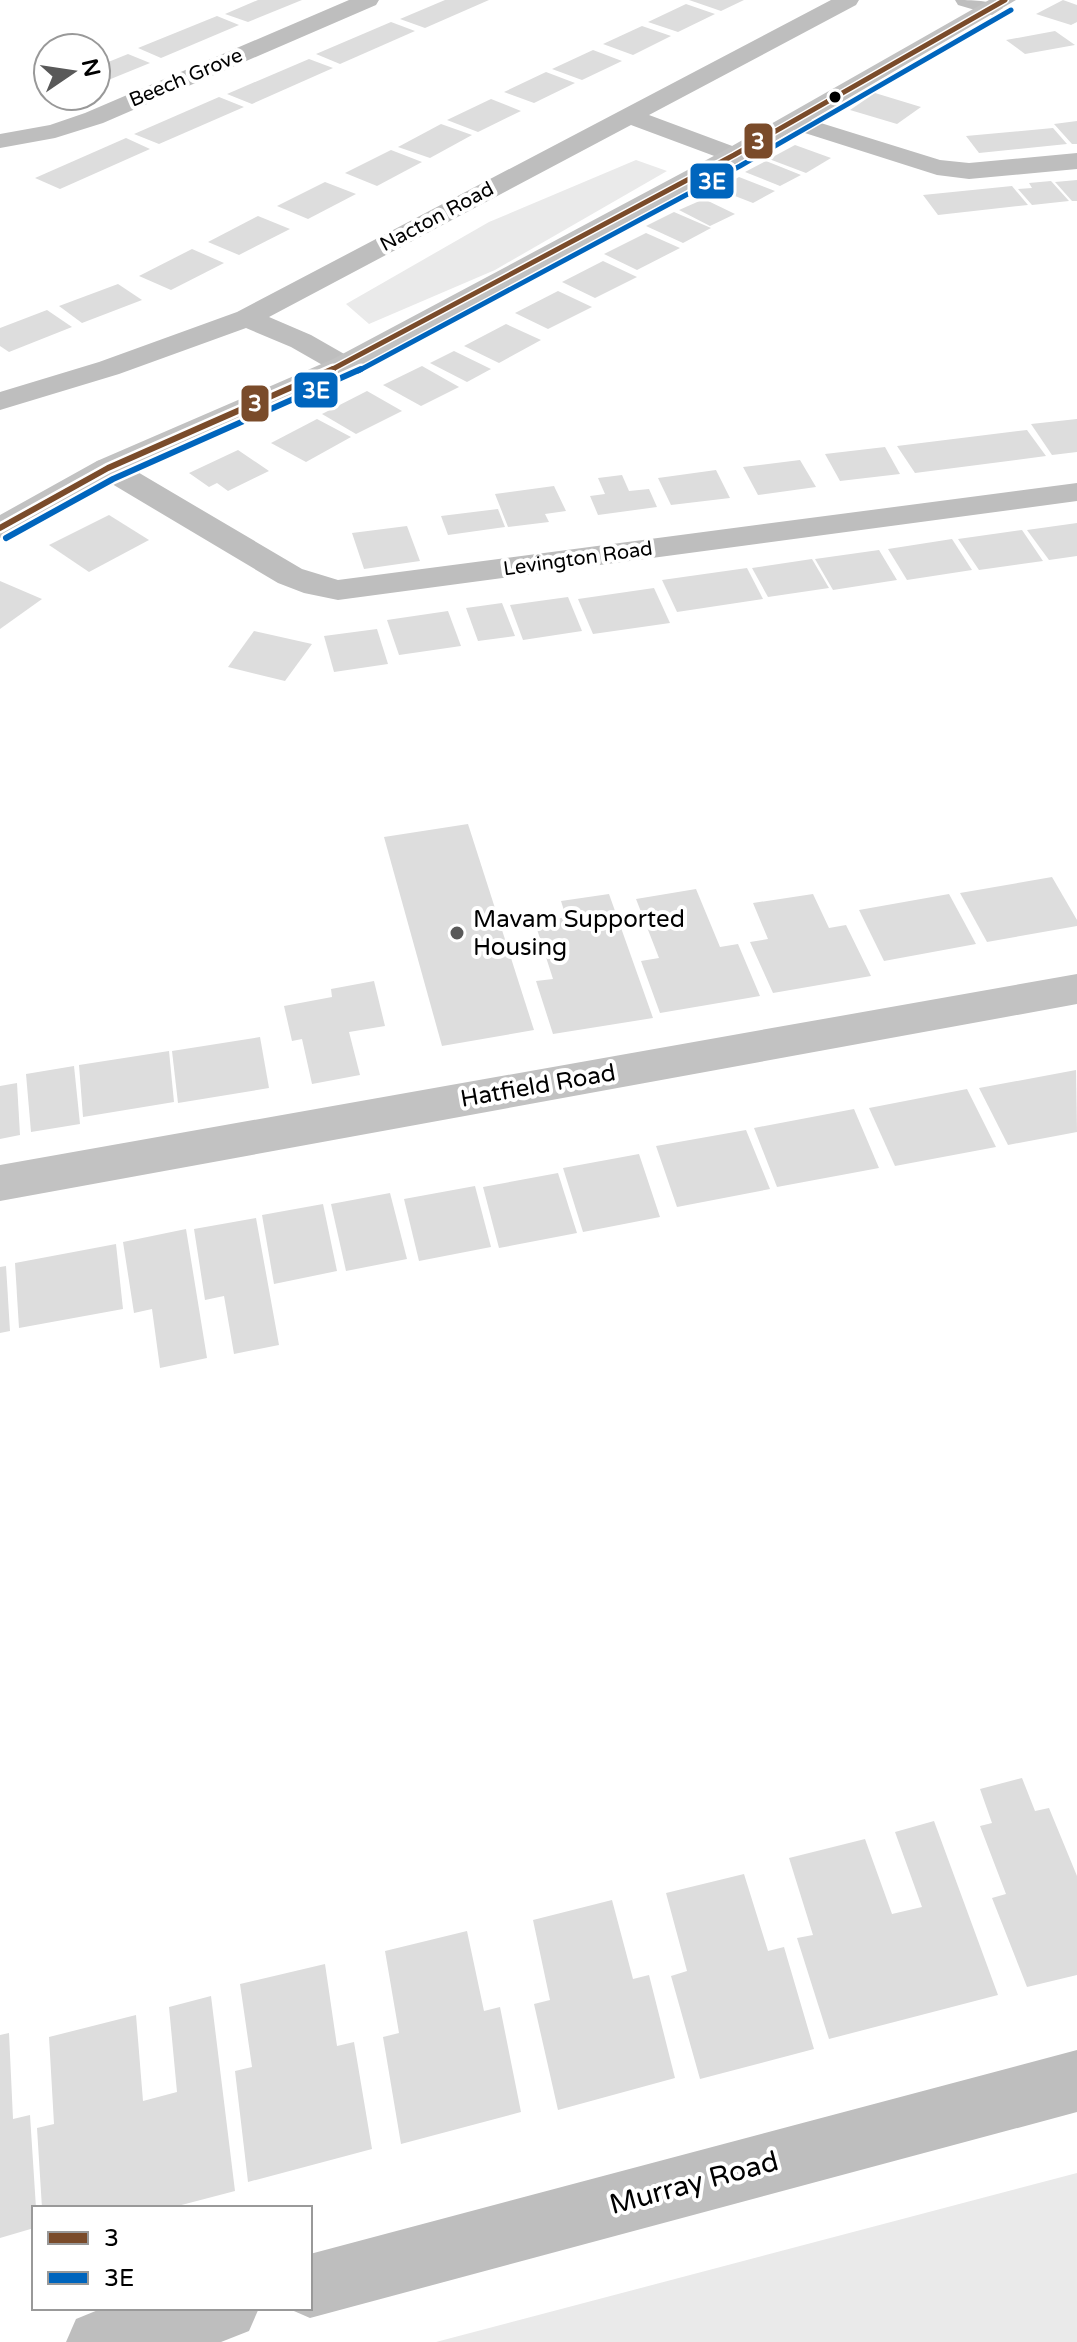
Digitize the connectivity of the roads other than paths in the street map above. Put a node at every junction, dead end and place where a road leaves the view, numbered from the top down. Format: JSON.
{"nodes":[{"id":1,"x":368,"y":0,"type":"edge"},
{"id":2,"x":848,"y":0,"type":"edge"},
{"id":3,"x":966,"y":0,"type":"edge"},
{"id":4,"x":998,"y":4,"type":"edge"},
{"id":5,"x":628,"y":115,"type":"junction"},
{"id":6,"x":795,"y":122,"type":"junction"},
{"id":7,"x":0,"y":141,"type":"edge"},
{"id":8,"x":734,"y":155,"type":"junction"},
{"id":9,"x":1077,"y":161,"type":"edge"},
{"id":10,"x":247,"y":318,"type":"junction"},
{"id":11,"x":343,"y":365,"type":"junction"},
{"id":12,"x":0,"y":401,"type":"edge"},
{"id":13,"x":108,"y":468,"type":"junction"},
{"id":14,"x":1077,"y":492,"type":"edge"},
{"id":15,"x":60,"y":493,"type":"junction"},
{"id":16,"x":0,"y":494,"type":"edge"},
{"id":17,"x":0,"y":528,"type":"edge"},
{"id":18,"x":1077,"y":989,"type":"edge"},
{"id":19,"x":0,"y":1183,"type":"edge"},
{"id":20,"x":1077,"y":2081,"type":"edge"},
{"id":21,"x":312,"y":2285,"type":"edge"},
{"id":22,"x":219,"y":2310,"type":"edge"},
{"id":23,"x":99,"y":2342,"type":"edge"}],
"edges":[{"from":1,"to":7,"type":"street","name":"Beech Grove"},
{"from":2,"to":5,"type":"street","name":"Nacton Road"},
{"from":3,"to":4,"type":"street"},
{"from":4,"to":6,"type":"street"},
{"from":5,"to":8,"type":"street"},
{"from":5,"to":10,"type":"street","name":"Nacton Road"},
{"from":6,"to":8,"type":"street"},
{"from":6,"to":9,"type":"street"},
{"from":8,"to":11,"type":"street"},
{"from":10,"to":11,"type":"street"},
{"from":10,"to":12,"type":"street","name":"Nacton Road"},
{"from":11,"to":13,"type":"street"},
{"from":13,"to":14,"type":"street","name":"Levington Road"},
{"from":13,"to":15,"type":"street"},
{"from":15,"to":16,"type":"street"},
{"from":15,"to":17,"type":"street"},
{"from":18,"to":19,"type":"street","name":"Hatfield Road"},
{"from":20,"to":21,"type":"street","name":"Murray Road"},
{"from":22,"to":23,"type":"street"}]}
